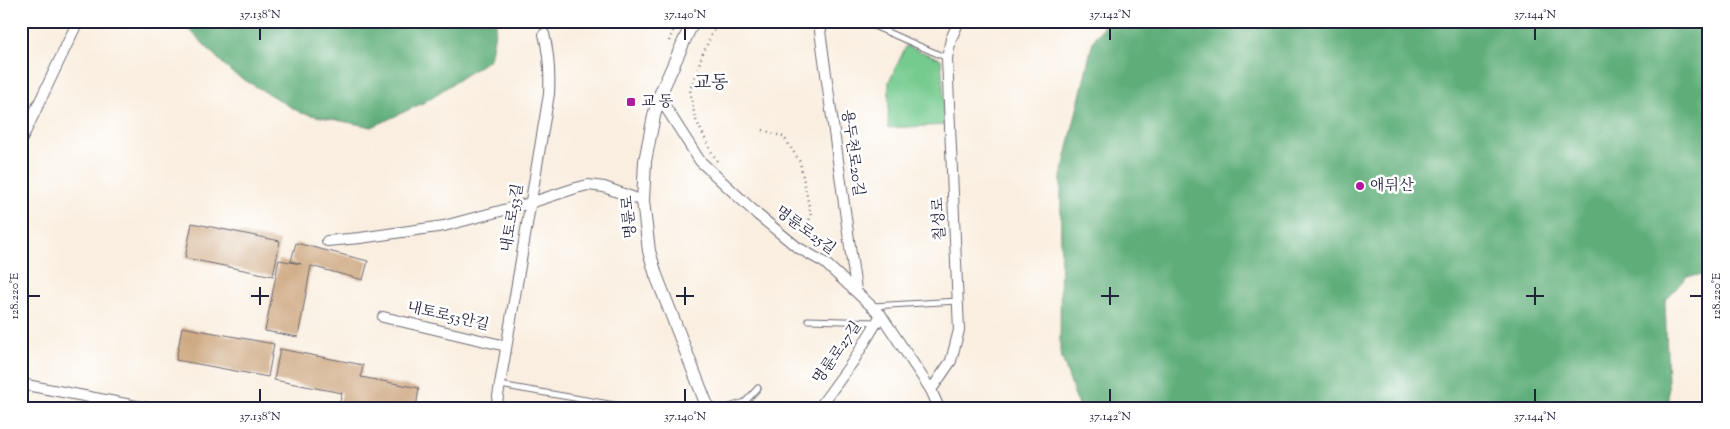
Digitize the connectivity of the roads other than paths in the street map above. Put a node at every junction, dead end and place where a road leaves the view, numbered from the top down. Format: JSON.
{"nodes":[{"id":1,"x":78,"y":21,"type":"edge"},
{"id":2,"x":693,"y":21,"type":"edge"},
{"id":3,"x":825,"y":21,"type":"edge"},
{"id":4,"x":862,"y":21,"type":"edge"},
{"id":5,"x":959,"y":21,"type":"edge"},
{"id":6,"x":544,"y":34,"type":"dead end"},
{"id":7,"x":947,"y":58,"type":"junction"},
{"id":8,"x":659,"y":97,"type":"junction"},
{"id":9,"x":21,"y":141,"type":"edge"},
{"id":10,"x":643,"y":201,"type":"junction"},
{"id":11,"x":530,"y":203,"type":"junction"},
{"id":12,"x":327,"y":241,"type":"dead end"},
{"id":13,"x":856,"y":290,"type":"junction"},
{"id":14,"x":959,"y":301,"type":"junction"},
{"id":15,"x":872,"y":306,"type":"junction"},
{"id":16,"x":383,"y":318,"type":"dead end"},
{"id":17,"x":879,"y":319,"type":"junction"},
{"id":18,"x":808,"y":320,"type":"dead end"},
{"id":19,"x":506,"y":346,"type":"junction"},
{"id":20,"x":21,"y":384,"type":"edge"},
{"id":21,"x":500,"y":385,"type":"junction"},
{"id":22,"x":758,"y":388,"type":"dead end"},
{"id":23,"x":931,"y":390,"type":"junction"},
{"id":24,"x":147,"y":408,"type":"edge"},
{"id":25,"x":496,"y":408,"type":"edge"},
{"id":26,"x":632,"y":408,"type":"edge"},
{"id":27,"x":708,"y":408,"type":"edge"},
{"id":28,"x":726,"y":408,"type":"edge"},
{"id":29,"x":819,"y":408,"type":"edge"},
{"id":30,"x":939,"y":408,"type":"edge"}],
"edges":[{"from":1,"to":9,"type":"street"},
{"from":2,"to":8,"type":"street","name":"명륜로"},
{"from":3,"to":13,"type":"street","name":"용두천로20길"},
{"from":4,"to":7,"type":"lane"},
{"from":5,"to":7,"type":"street","name":"칠성로"},
{"from":6,"to":11,"type":"street","name":"내토로53길"},
{"from":7,"to":14,"type":"street","name":"칠성로"},
{"from":8,"to":10,"type":"street","name":"명륜로"},
{"from":8,"to":13,"type":"street","name":"명륜로25길"},
{"from":10,"to":11,"type":"street"},
{"from":10,"to":27,"type":"street","name":"명륜로"},
{"from":11,"to":12,"type":"street"},
{"from":11,"to":19,"type":"street","name":"내토로53길"},
{"from":13,"to":15,"type":"street","name":"명륜로25길"},
{"from":14,"to":15,"type":"lane"},
{"from":14,"to":23,"type":"street","name":"칠성로"},
{"from":15,"to":17,"type":"street","name":"명륜로25길"},
{"from":16,"to":19,"type":"street","name":"내토로53안길"},
{"from":17,"to":18,"type":"lane"},
{"from":17,"to":23,"type":"street","name":"명륜로25길"},
{"from":17,"to":29,"type":"street","name":"명륜로27길"},
{"from":19,"to":21,"type":"street","name":"내토로53길"},
{"from":20,"to":24,"type":"street"},
{"from":21,"to":25,"type":"street","name":"내토로53길"},
{"from":21,"to":26,"type":"lane"},
{"from":22,"to":28,"type":"lane"},
{"from":23,"to":30,"type":"street"}]}
